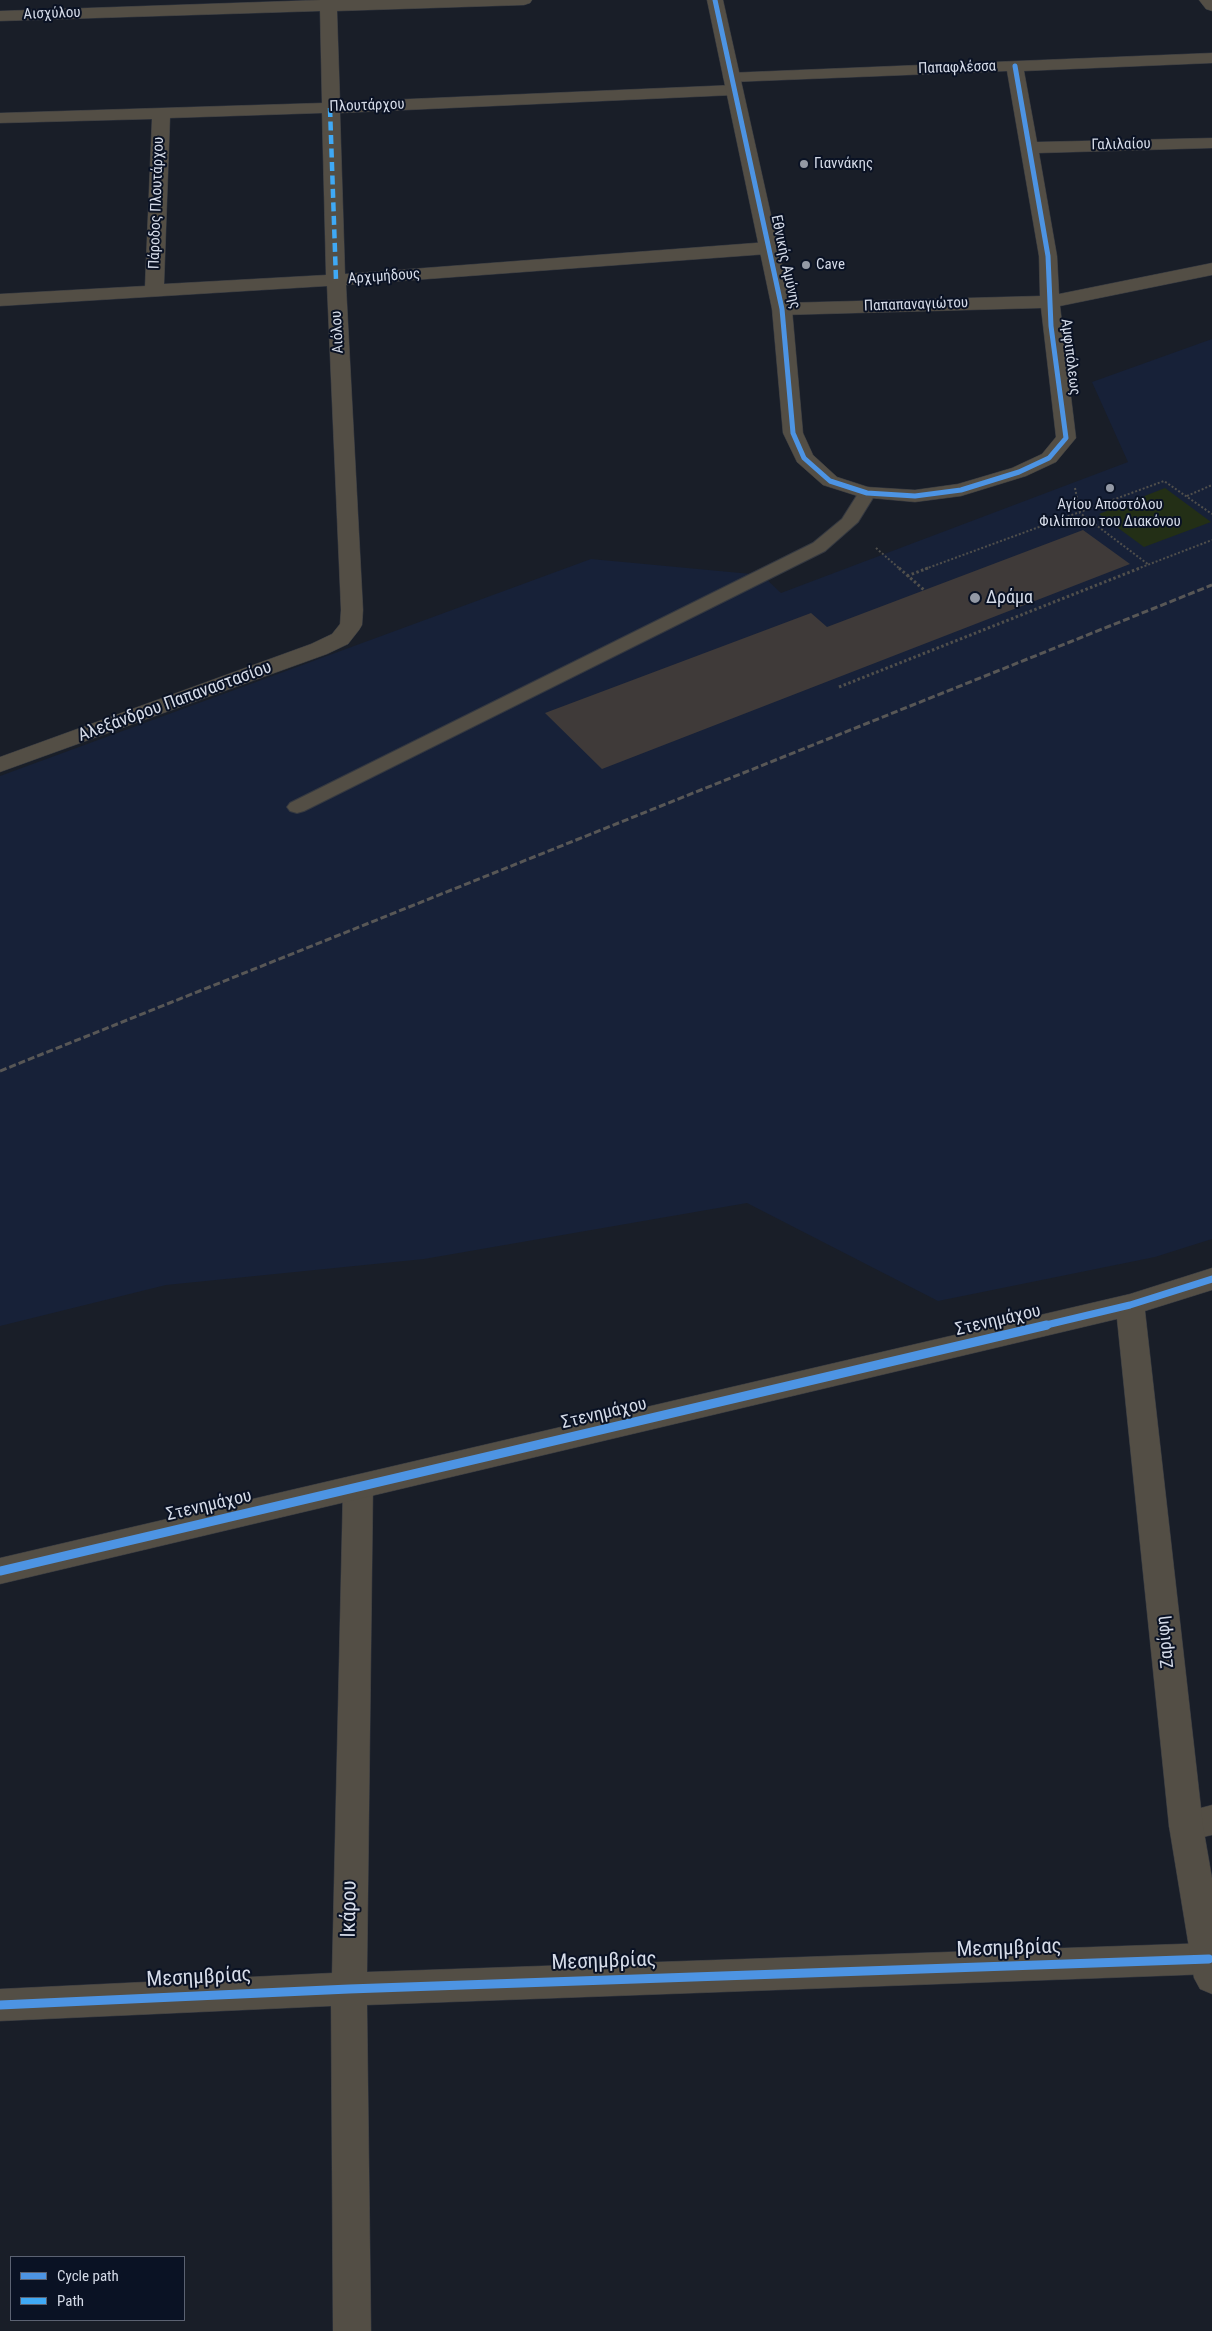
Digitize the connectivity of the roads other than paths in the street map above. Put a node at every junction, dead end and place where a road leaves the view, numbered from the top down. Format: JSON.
{"nodes":[{"id":1,"x":524,"y":0,"type":"edge"},
{"id":2,"x":715,"y":0,"type":"edge"},
{"id":3,"x":1206,"y":0,"type":"edge"},
{"id":4,"x":328,"y":3,"type":"edge"},
{"id":5,"x":1212,"y":6,"type":"edge"},
{"id":6,"x":0,"y":16,"type":"edge"},
{"id":7,"x":1212,"y":58,"type":"edge"},
{"id":8,"x":1015,"y":66,"type":"junction"},
{"id":9,"x":733,"y":84,"type":"junction"},
{"id":10,"x":330,"y":108,"type":"junction"},
{"id":11,"x":161,"y":114,"type":"junction"},
{"id":12,"x":0,"y":118,"type":"edge"},
{"id":13,"x":1212,"y":143,"type":"edge"},
{"id":14,"x":1029,"y":148,"type":"junction"},
{"id":15,"x":768,"y":248,"type":"junction"},
{"id":16,"x":1212,"y":269,"type":"edge"},
{"id":17,"x":336,"y":280,"type":"junction"},
{"id":18,"x":154,"y":292,"type":"junction"},
{"id":19,"x":0,"y":300,"type":"edge"},
{"id":20,"x":1049,"y":302,"type":"junction"},
{"id":21,"x":782,"y":309,"type":"junction"},
{"id":22,"x":867,"y":493,"type":"junction"},
{"id":23,"x":347,"y":633,"type":"joint"},
{"id":24,"x":0,"y":765,"type":"edge"},
{"id":25,"x":297,"y":807,"type":"dead end"},
{"id":26,"x":1212,"y":1279,"type":"edge"},
{"id":27,"x":1130,"y":1305,"type":"junction"},
{"id":28,"x":358,"y":1487,"type":"junction"},
{"id":29,"x":0,"y":1571,"type":"edge"},
{"id":30,"x":1199,"y":1823,"type":"edge"},
{"id":31,"x":1210,"y":1969,"type":"edge"},
{"id":32,"x":348,"y":1989,"type":"junction"},
{"id":33,"x":0,"y":2005,"type":"edge"},
{"id":34,"x":352,"y":2331,"type":"edge"}],
"edges":[{"from":1,"to":4,"type":"street","name":"Αισχύλου"},
{"from":2,"to":9,"type":"street","name":"Εθνικής Αμύνης"},
{"from":3,"to":5,"type":"street"},
{"from":4,"to":6,"type":"street","name":"Αισχύλου"},
{"from":4,"to":10,"type":"street","name":"Αιόλου"},
{"from":7,"to":8,"type":"street","name":"Παπαφλέσσα"},
{"from":8,"to":9,"type":"street","name":"Παπαφλέσσα"},
{"from":8,"to":14,"type":"street","name":"Αμφιπόλεως"},
{"from":9,"to":10,"type":"street","name":"Πλουτάρχου"},
{"from":9,"to":15,"type":"street","name":"Εθνικής Αμύνης"},
{"from":10,"to":11,"type":"street","name":"Πλουτάρχου"},
{"from":10,"to":17,"type":"street","name":"Αιόλου"},
{"from":11,"to":12,"type":"street","name":"Πλουτάρχου"},
{"from":11,"to":18,"type":"street","name":"Πάροδος Πλουτάρχου"},
{"from":13,"to":14,"type":"street","name":"Γαλιλαίου"},
{"from":14,"to":20,"type":"street","name":"Αμφιπόλεως"},
{"from":15,"to":17,"type":"street","name":"Αρχιμήδους"},
{"from":15,"to":21,"type":"street","name":"Εθνικής Αμύνης"},
{"from":16,"to":20,"type":"street","name":"Παπαπαναγιώτου"},
{"from":17,"to":18,"type":"street","name":"Αρχιμήδους"},
{"from":17,"to":23,"type":"street","name":"Αιόλου"},
{"from":18,"to":19,"type":"street","name":"Αρχιμήδους"},
{"from":20,"to":21,"type":"street","name":"Παπαπαναγιώτου"},
{"from":20,"to":22,"type":"street","name":"Αμφιπόλεως"},
{"from":21,"to":22,"type":"street","name":"Εθνικής Αμύνης"},
{"from":22,"to":25,"type":"lane"},
{"from":23,"to":24,"type":"street","name":"Αλεξάνδρου Παπαναστασίου"},
{"from":26,"to":27,"type":"street","name":"Στενημάχου"},
{"from":27,"to":28,"type":"street","name":"Στενημάχου"},
{"from":27,"to":30,"type":"street","name":"Ζαρίφη"},
{"from":28,"to":29,"type":"street","name":"Στενημάχου"},
{"from":28,"to":32,"type":"street","name":"Ικάρου"},
{"from":30,"to":31,"type":"street","name":"Ζαρίφη"},
{"from":31,"to":32,"type":"street","name":"Μεσημβρίας"},
{"from":32,"to":33,"type":"street","name":"Μεσημβρίας"},
{"from":32,"to":34,"type":"street","name":"Ικάρου"}]}
